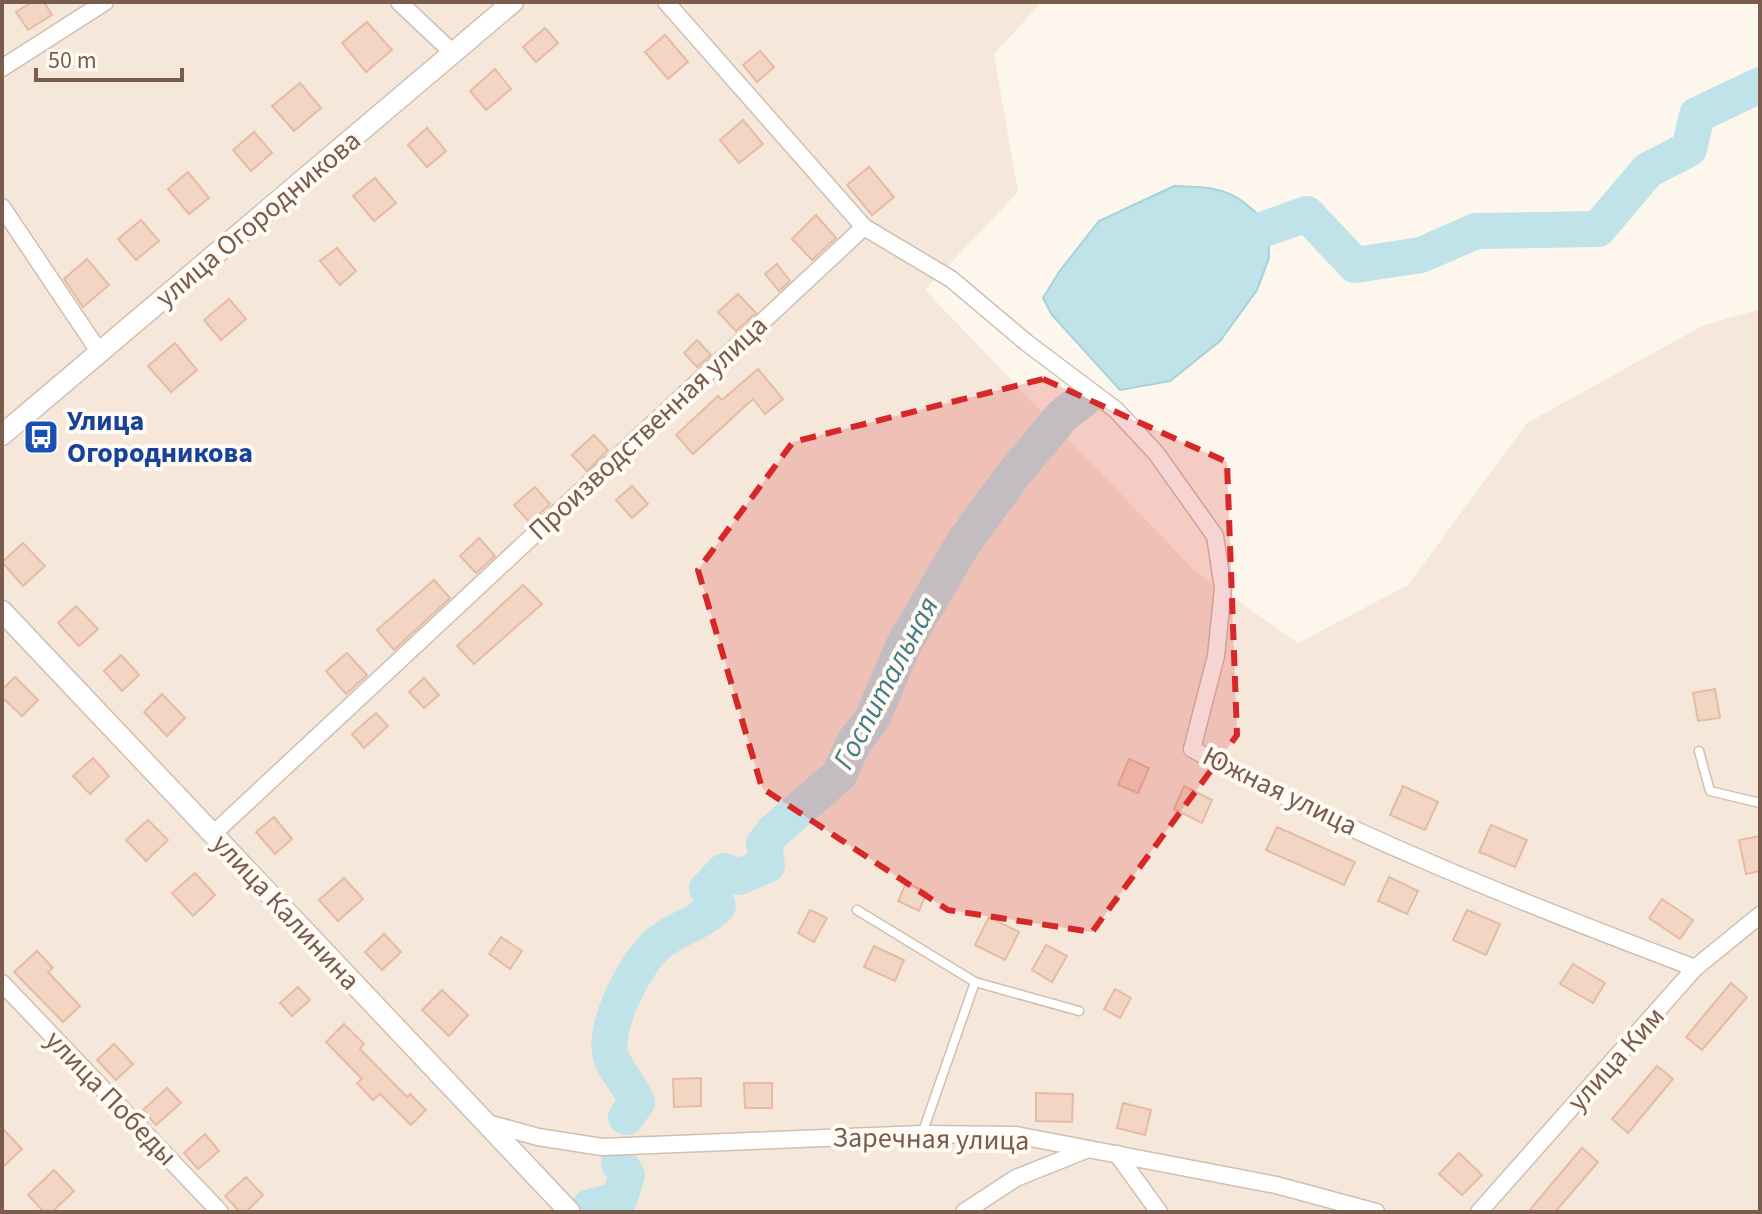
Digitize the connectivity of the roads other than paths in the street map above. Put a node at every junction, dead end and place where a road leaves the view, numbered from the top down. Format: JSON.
{"nodes":[{"id":1,"x":105,"y":2,"type":"edge"},
{"id":2,"x":399,"y":2,"type":"edge"},
{"id":3,"x":513,"y":2,"type":"edge"},
{"id":4,"x":666,"y":2,"type":"edge"},
{"id":5,"x":453,"y":53,"type":"junction"},
{"id":6,"x":2,"y":68,"type":"edge"},
{"id":7,"x":2,"y":207,"type":"edge"},
{"id":8,"x":864,"y":227,"type":"junction"},
{"id":9,"x":100,"y":353,"type":"junction"},
{"id":10,"x":2,"y":435,"type":"edge"},
{"id":11,"x":2,"y":611,"type":"edge"},
{"id":12,"x":1699,"y":751,"type":"dead end"},
{"id":13,"x":1760,"y":803,"type":"edge"},
{"id":14,"x":213,"y":834,"type":"junction"},
{"id":15,"x":857,"y":910,"type":"dead end"},
{"id":16,"x":1760,"y":915,"type":"edge"},
{"id":17,"x":1695,"y":968,"type":"junction"},
{"id":18,"x":975,"y":982,"type":"junction"},
{"id":19,"x":2,"y":983,"type":"edge"},
{"id":20,"x":1079,"y":1011,"type":"dead end"},
{"id":21,"x":482,"y":1122,"type":"junction"},
{"id":22,"x":922,"y":1134,"type":"junction"},
{"id":23,"x":1088,"y":1149,"type":"junction"},
{"id":24,"x":1117,"y":1154,"type":"junction"},
{"id":25,"x":220,"y":1212,"type":"edge"},
{"id":26,"x":570,"y":1212,"type":"edge"},
{"id":27,"x":964,"y":1212,"type":"edge"},
{"id":28,"x":1159,"y":1212,"type":"edge"},
{"id":29,"x":1376,"y":1212,"type":"edge"},
{"id":30,"x":1479,"y":1212,"type":"edge"}],
"edges":[{"from":1,"to":6,"type":"street"},
{"from":2,"to":5,"type":"street"},
{"from":3,"to":5,"type":"street","name":"улица Огородникова"},
{"from":4,"to":8,"type":"street"},
{"from":5,"to":9,"type":"street","name":"улица Огородникова"},
{"from":7,"to":9,"type":"street"},
{"from":8,"to":14,"type":"street","name":"Производственная улица"},
{"from":8,"to":17,"type":"street","name":"Южная улица"},
{"from":9,"to":10,"type":"street","name":"улица Огородникова"},
{"from":11,"to":14,"type":"street","name":"улица Калинина"},
{"from":12,"to":13,"type":"lane"},
{"from":14,"to":21,"type":"street","name":"улица Калинина"},
{"from":15,"to":18,"type":"lane"},
{"from":16,"to":17,"type":"street","name":"улица Ким"},
{"from":17,"to":30,"type":"street","name":"улица Ким"},
{"from":18,"to":20,"type":"lane"},
{"from":18,"to":22,"type":"lane"},
{"from":19,"to":25,"type":"street","name":"улица Победы"},
{"from":21,"to":22,"type":"street","name":"Заречная улица"},
{"from":21,"to":26,"type":"street","name":"улица Калинина"},
{"from":22,"to":23,"type":"street","name":"Заречная улица"},
{"from":23,"to":24,"type":"street","name":"Заречная улица"},
{"from":23,"to":27,"type":"street"},
{"from":24,"to":28,"type":"street"},
{"from":24,"to":29,"type":"street","name":"Заречная улица"}]}
